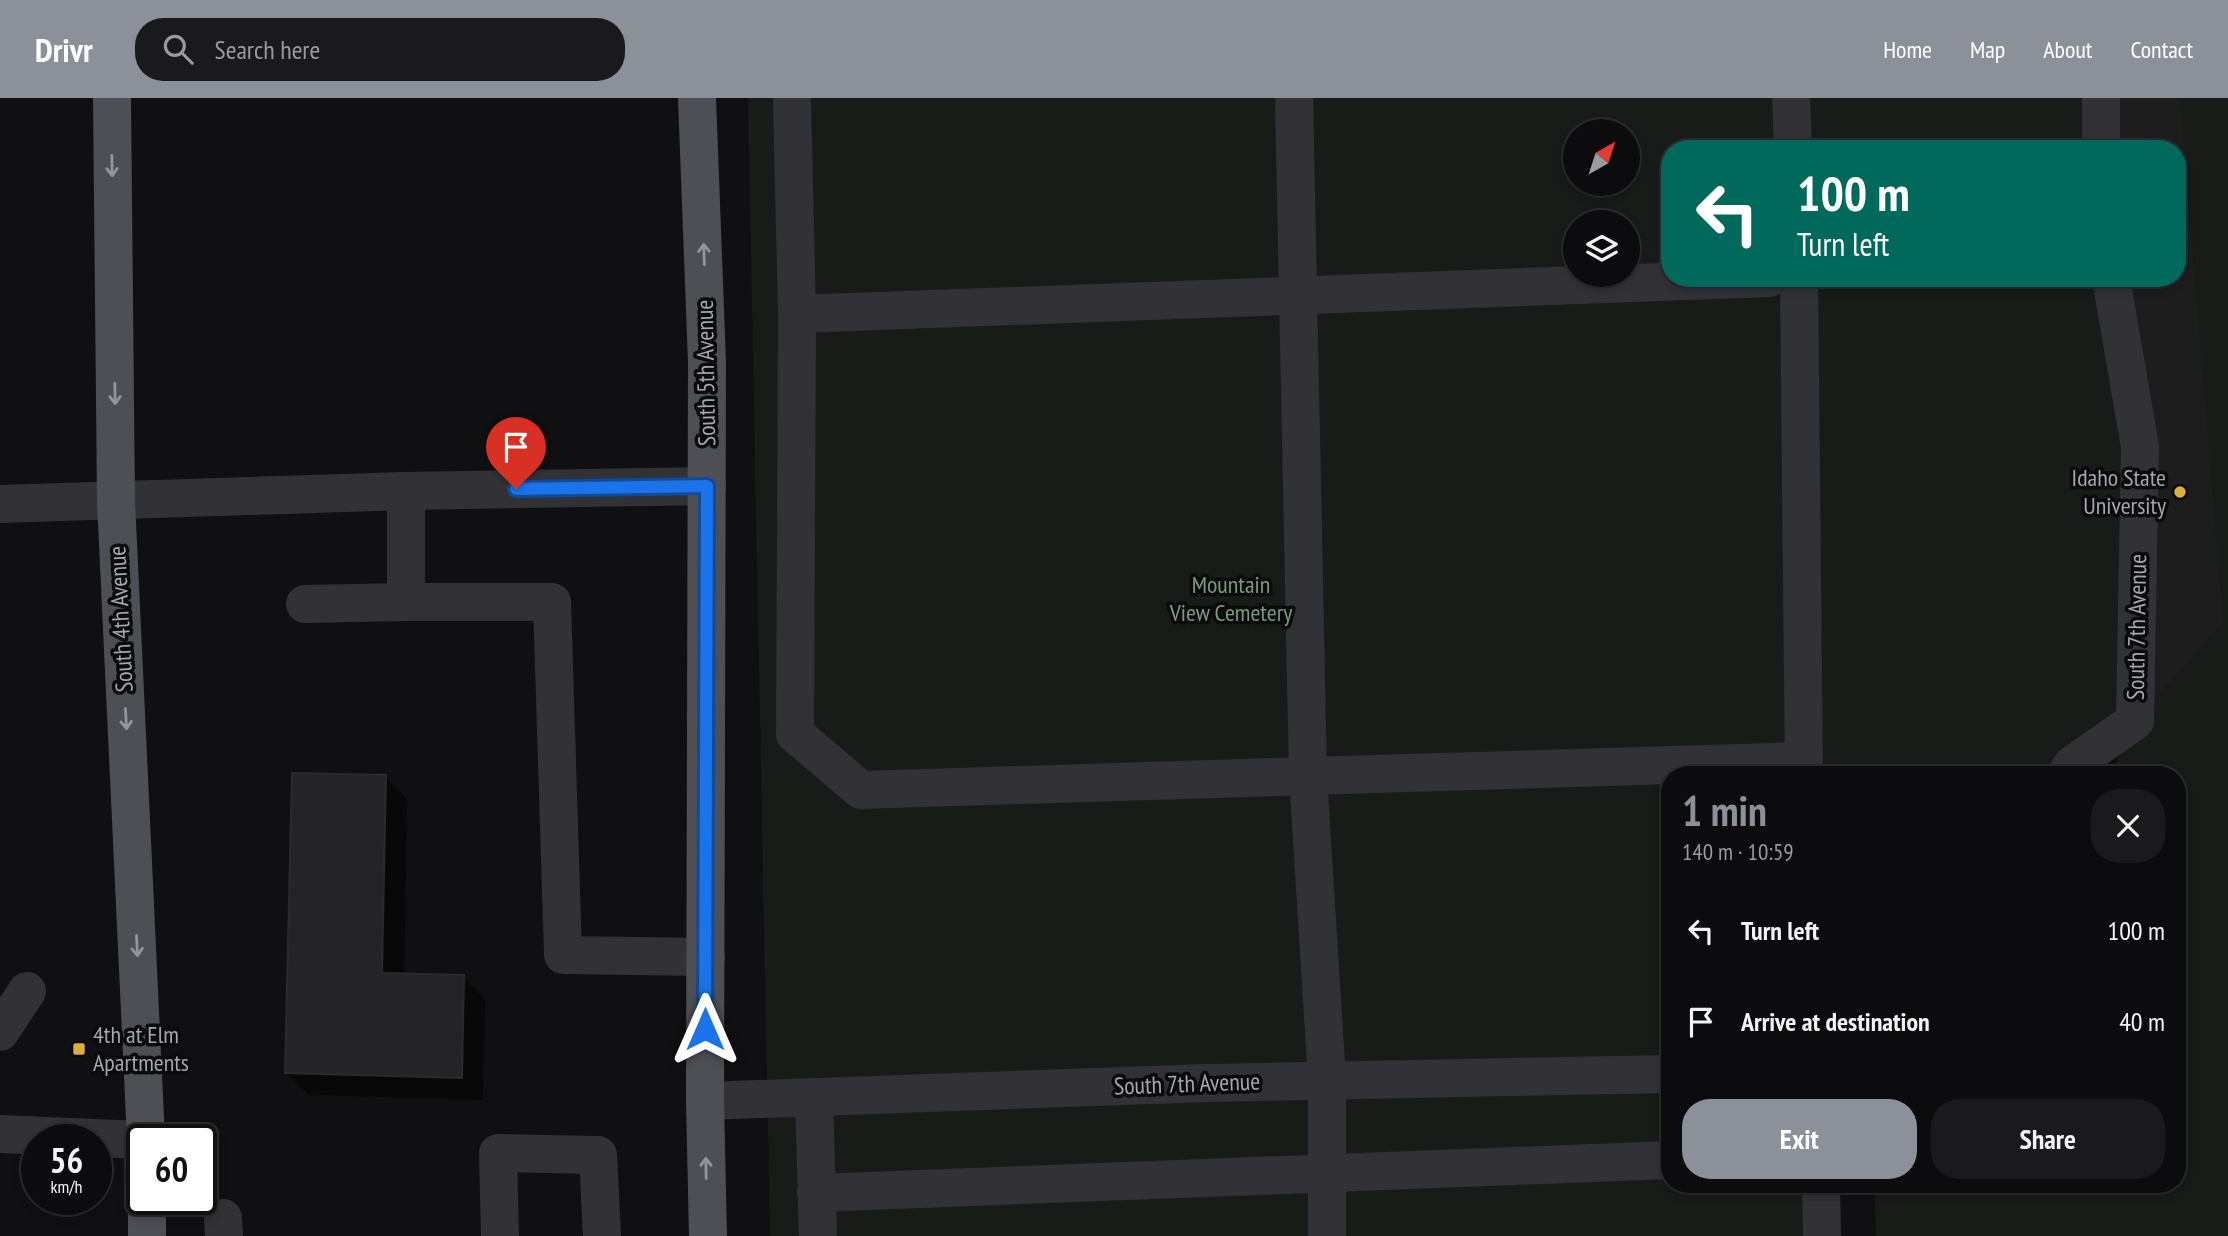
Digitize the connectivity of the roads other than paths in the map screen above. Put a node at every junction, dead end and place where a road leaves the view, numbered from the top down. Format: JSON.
{"nodes":[{"id":1,"x":112,"y":98,"type":"edge"},
{"id":2,"x":697,"y":98,"type":"edge"},
{"id":3,"x":792,"y":98,"type":"edge"},
{"id":4,"x":1294,"y":98,"type":"edge"},
{"id":5,"x":1791,"y":98,"type":"edge"},
{"id":6,"x":2101,"y":98,"type":"edge"},
{"id":7,"x":1793,"y":140,"type":"edge"},
{"id":8,"x":2101,"y":140,"type":"edge"},
{"id":9,"x":1661,"y":282,"type":"edge"},
{"id":10,"x":1799,"y":287,"type":"edge"},
{"id":11,"x":2113,"y":287,"type":"edge"},
{"id":12,"x":1297,"y":296,"type":"junction"},
{"id":13,"x":797,"y":314,"type":"junction"},
{"id":14,"x":707,"y":486,"type":"junction"},
{"id":15,"x":406,"y":491,"type":"junction"},
{"id":16,"x":116,"y":501,"type":"junction"},
{"id":17,"x":0,"y":504,"type":"edge"},
{"id":18,"x":406,"y":602,"type":"junction"},
{"id":19,"x":305,"y":604,"type":"dead end"},
{"id":20,"x":1803,"y":766,"type":"edge"},
{"id":21,"x":2071,"y":766,"type":"edge"},
{"id":22,"x":1661,"y":770,"type":"edge"},
{"id":23,"x":1308,"y":776,"type":"junction"},
{"id":24,"x":706,"y":957,"type":"junction"},
{"id":25,"x":27,"y":991,"type":"dead end"},
{"id":26,"x":0,"y":1032,"type":"edge"},
{"id":27,"x":1661,"y":1074,"type":"edge"},
{"id":28,"x":1327,"y":1080,"type":"junction"},
{"id":29,"x":814,"y":1097,"type":"junction"},
{"id":30,"x":705,"y":1101,"type":"junction"},
{"id":31,"x":143,"y":1124,"type":"edge"},
{"id":32,"x":0,"y":1134,"type":"edge"},
{"id":33,"x":126,"y":1139,"type":"edge"},
{"id":34,"x":1661,"y":1160,"type":"edge"},
{"id":35,"x":1327,"y":1173,"type":"junction"},
{"id":36,"x":817,"y":1193,"type":"junction"},
{"id":37,"x":1821,"y":1193,"type":"edge"},
{"id":38,"x":147,"y":1215,"type":"edge"},
{"id":39,"x":148,"y":1236,"type":"edge"},
{"id":40,"x":500,"y":1236,"type":"edge"},
{"id":41,"x":602,"y":1236,"type":"edge"},
{"id":42,"x":708,"y":1236,"type":"edge"},
{"id":43,"x":818,"y":1236,"type":"edge"},
{"id":44,"x":1327,"y":1236,"type":"edge"},
{"id":45,"x":1822,"y":1236,"type":"edge"}],
"edges":[{"from":1,"to":16,"type":"main road","name":"South 4th Avenue","one_way":true},
{"from":14,"to":2,"type":"main road","name":"South 5th Avenue","one_way":true},
{"from":3,"to":13,"type":"street"},
{"from":4,"to":12,"type":"street"},
{"from":5,"to":7,"type":"street"},
{"from":6,"to":8,"type":"street"},
{"from":9,"to":12,"type":"street"},
{"from":10,"to":20,"type":"street"},
{"from":11,"to":21,"type":"street","name":"South 7th Avenue"},
{"from":12,"to":13,"type":"street"},
{"from":12,"to":23,"type":"street"},
{"from":13,"to":23,"type":"street"},
{"from":14,"to":15,"type":"street"},
{"from":14,"to":24,"type":"main road","name":"South 5th Avenue"},
{"from":15,"to":16,"type":"street"},
{"from":15,"to":18,"type":"street"},
{"from":16,"to":17,"type":"street"},
{"from":16,"to":31,"type":"main road","name":"South 4th Avenue","one_way":true},
{"from":18,"to":19,"type":"street"},
{"from":18,"to":24,"type":"street"},
{"from":22,"to":23,"type":"street"},
{"from":23,"to":28,"type":"street"},
{"from":24,"to":30,"type":"main road","name":"South 5th Avenue"},
{"from":25,"to":26,"type":"street"},
{"from":27,"to":28,"type":"street","name":"South 7th Avenue"},
{"from":28,"to":29,"type":"street","name":"South 7th Avenue"},
{"from":28,"to":35,"type":"street"},
{"from":29,"to":30,"type":"street","name":"South 7th Avenue"},
{"from":29,"to":36,"type":"street"},
{"from":42,"to":30,"type":"main road","name":"South 5th Avenue","one_way":true},
{"from":32,"to":33,"type":"street"},
{"from":34,"to":35,"type":"street"},
{"from":35,"to":36,"type":"street"},
{"from":35,"to":44,"type":"street"},
{"from":36,"to":43,"type":"street"},
{"from":37,"to":45,"type":"street"},
{"from":38,"to":39,"type":"main road"},
{"from":40,"to":41,"type":"street"}]}
